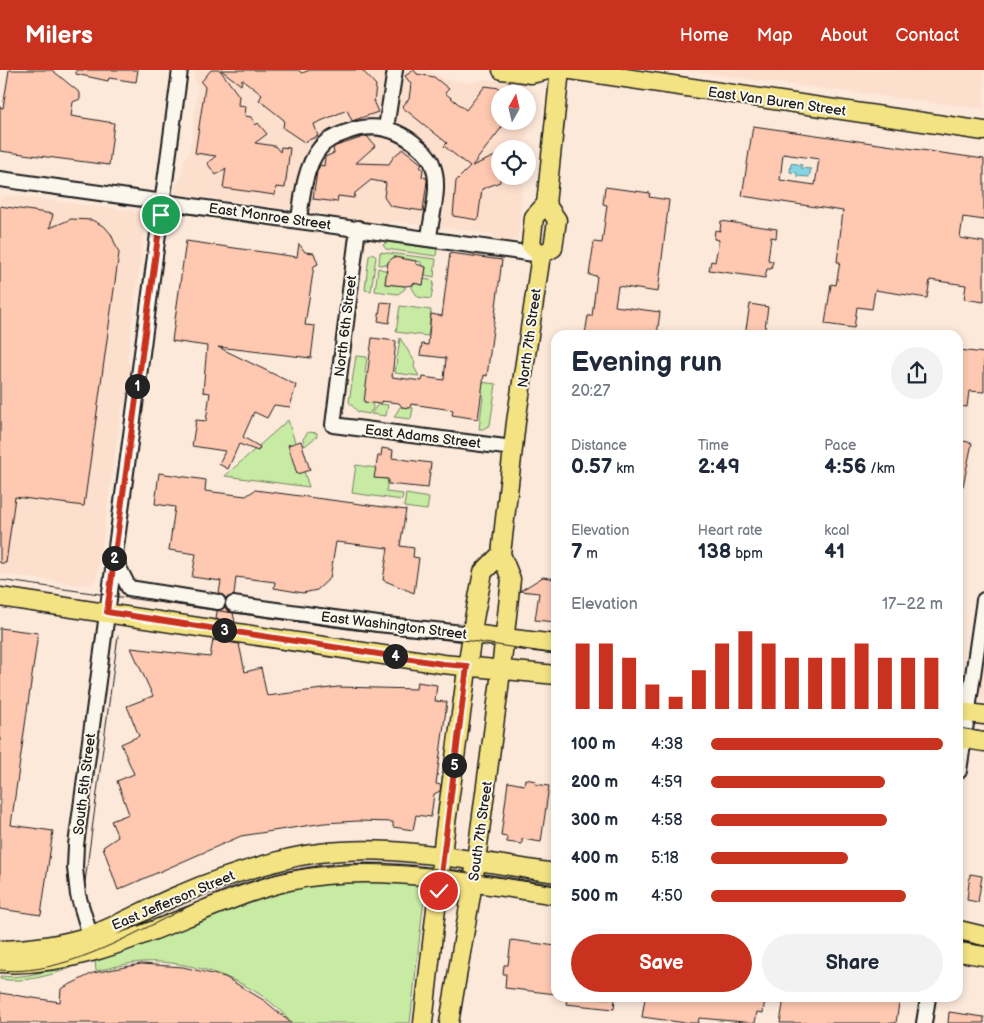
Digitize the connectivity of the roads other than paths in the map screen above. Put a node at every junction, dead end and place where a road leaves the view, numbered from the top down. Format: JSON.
{"nodes":[{"id":1,"x":180,"y":70,"type":"edge"},
{"id":2,"x":395,"y":70,"type":"edge"},
{"id":3,"x":502,"y":70,"type":"edge"},
{"id":4,"x":549,"y":70,"type":"edge"},
{"id":5,"x":560,"y":70,"type":"edge"},
{"id":6,"x":571,"y":70,"type":"edge"},
{"id":7,"x":386,"y":128,"type":"junction"},
{"id":8,"x":984,"y":131,"type":"edge"},
{"id":9,"x":0,"y":179,"type":"edge"},
{"id":10,"x":163,"y":201,"type":"junction"},
{"id":11,"x":299,"y":220,"type":"junction"},
{"id":12,"x":358,"y":228,"type":"junction"},
{"id":13,"x":429,"y":238,"type":"junction"},
{"id":14,"x":541,"y":255,"type":"junction"},
{"id":15,"x":333,"y":424,"type":"joint"},
{"id":16,"x":513,"y":448,"type":"junction"},
{"id":17,"x":501,"y":554,"type":"junction"},
{"id":18,"x":114,"y":558,"type":"junction"},
{"id":19,"x":0,"y":597,"type":"edge"},
{"id":20,"x":984,"y":600,"type":"edge"},
{"id":21,"x":218,"y":602,"type":"dead end"},
{"id":22,"x":233,"y":604,"type":"dead end"},
{"id":23,"x":107,"y":612,"type":"junction"},
{"id":24,"x":472,"y":634,"type":"junction"},
{"id":25,"x":504,"y":638,"type":"junction"},
{"id":26,"x":551,"y":643,"type":"edge"},
{"id":27,"x":467,"y":666,"type":"junction"},
{"id":28,"x":500,"y":668,"type":"junction"},
{"id":29,"x":551,"y":674,"type":"edge"},
{"id":30,"x":970,"y":713,"type":"edge"},
{"id":31,"x":963,"y":732,"type":"edge"},
{"id":32,"x":963,"y":738,"type":"edge"},
{"id":33,"x":984,"y":742,"type":"edge"},
{"id":34,"x":443,"y":857,"type":"junction"},
{"id":35,"x":476,"y":862,"type":"junction"},
{"id":36,"x":551,"y":872,"type":"edge"},
{"id":37,"x":440,"y":879,"type":"junction"},
{"id":38,"x":473,"y":883,"type":"junction"},
{"id":39,"x":551,"y":894,"type":"edge"},
{"id":40,"x":963,"y":930,"type":"edge"},
{"id":41,"x":984,"y":930,"type":"edge"},
{"id":42,"x":963,"y":931,"type":"edge"},
{"id":43,"x":90,"y":935,"type":"junction"},
{"id":44,"x":984,"y":936,"type":"edge"},
{"id":45,"x":0,"y":950,"type":"edge"},
{"id":46,"x":95,"y":953,"type":"junction"},
{"id":47,"x":963,"y":953,"type":"edge"},
{"id":48,"x":984,"y":956,"type":"edge"},
{"id":49,"x":0,"y":963,"type":"edge"},
{"id":50,"x":927,"y":1002,"type":"edge"},
{"id":51,"x":424,"y":1023,"type":"edge"},
{"id":52,"x":450,"y":1023,"type":"edge"},
{"id":53,"x":924,"y":1023,"type":"edge"}],
"edges":[{"from":1,"to":10,"type":"street","name":"South 5th Street"},
{"from":2,"to":7,"type":"street"},
{"from":3,"to":4,"type":"main road"},
{"from":5,"to":14,"type":"main road"},
{"from":6,"to":8,"type":"main road","name":"East Van Buren Street"},
{"from":7,"to":11,"type":"street"},
{"from":7,"to":13,"type":"street"},
{"from":9,"to":10,"type":"street","name":"East Monroe Street"},
{"from":10,"to":11,"type":"street","name":"East Monroe Street"},
{"from":10,"to":18,"type":"street","name":"South 5th Street"},
{"from":11,"to":12,"type":"street","name":"East Monroe Street"},
{"from":12,"to":13,"type":"street","name":"East Monroe Street"},
{"from":12,"to":15,"type":"street","name":"North 6th Street"},
{"from":13,"to":14,"type":"street","name":"East Monroe Street"},
{"from":14,"to":16,"type":"main road","name":"North 7th Street"},
{"from":15,"to":16,"type":"street","name":"East Adams Street"},
{"from":16,"to":17,"type":"main road"},
{"from":17,"to":24,"type":"main road"},
{"from":17,"to":25,"type":"main road"},
{"from":18,"to":21,"type":"street"},
{"from":18,"to":23,"type":"street","name":"South 5th Street"},
{"from":19,"to":23,"type":"main road","name":"East Washington Street"},
{"from":20,"to":30,"type":"street"},
{"from":22,"to":24,"type":"street","name":"East Washington Street"},
{"from":23,"to":27,"type":"main road","name":"East Washington Street"},
{"from":23,"to":43,"type":"street","name":"South 5th Street"},
{"from":24,"to":25,"type":"main road","name":"East Washington Street"},
{"from":24,"to":27,"type":"main road"},
{"from":25,"to":26,"type":"main road","name":"East Washington Street"},
{"from":25,"to":28,"type":"main road","name":"South 7th Street"},
{"from":27,"to":28,"type":"main road","name":"East Washington Street"},
{"from":27,"to":34,"type":"main road"},
{"from":28,"to":29,"type":"main road","name":"East Washington Street"},
{"from":28,"to":35,"type":"main road","name":"South 7th Street"},
{"from":30,"to":31,"type":"street"},
{"from":32,"to":33,"type":"main road"},
{"from":34,"to":35,"type":"main road","name":"East Jefferson Street"},
{"from":34,"to":37,"type":"main road"},
{"from":34,"to":43,"type":"main road","name":"East Jefferson Street"},
{"from":35,"to":36,"type":"main road","name":"East Jefferson Street"},
{"from":35,"to":38,"type":"main road","name":"South 7th Street"},
{"from":37,"to":38,"type":"main road","name":"East Jefferson Street"},
{"from":37,"to":46,"type":"main road","name":"East Jefferson Street"},
{"from":37,"to":51,"type":"main road"},
{"from":38,"to":39,"type":"main road","name":"East Jefferson Street"},
{"from":38,"to":52,"type":"main road","name":"South 7th Street"},
{"from":40,"to":41,"type":"main road"},
{"from":42,"to":44,"type":"main road"},
{"from":43,"to":45,"type":"main road","name":"East Jefferson Street"},
{"from":43,"to":46,"type":"street","name":"South 5th Street"},
{"from":46,"to":49,"type":"main road","name":"East Jefferson Street"},
{"from":47,"to":48,"type":"main road"},
{"from":50,"to":53,"type":"street"}]}
